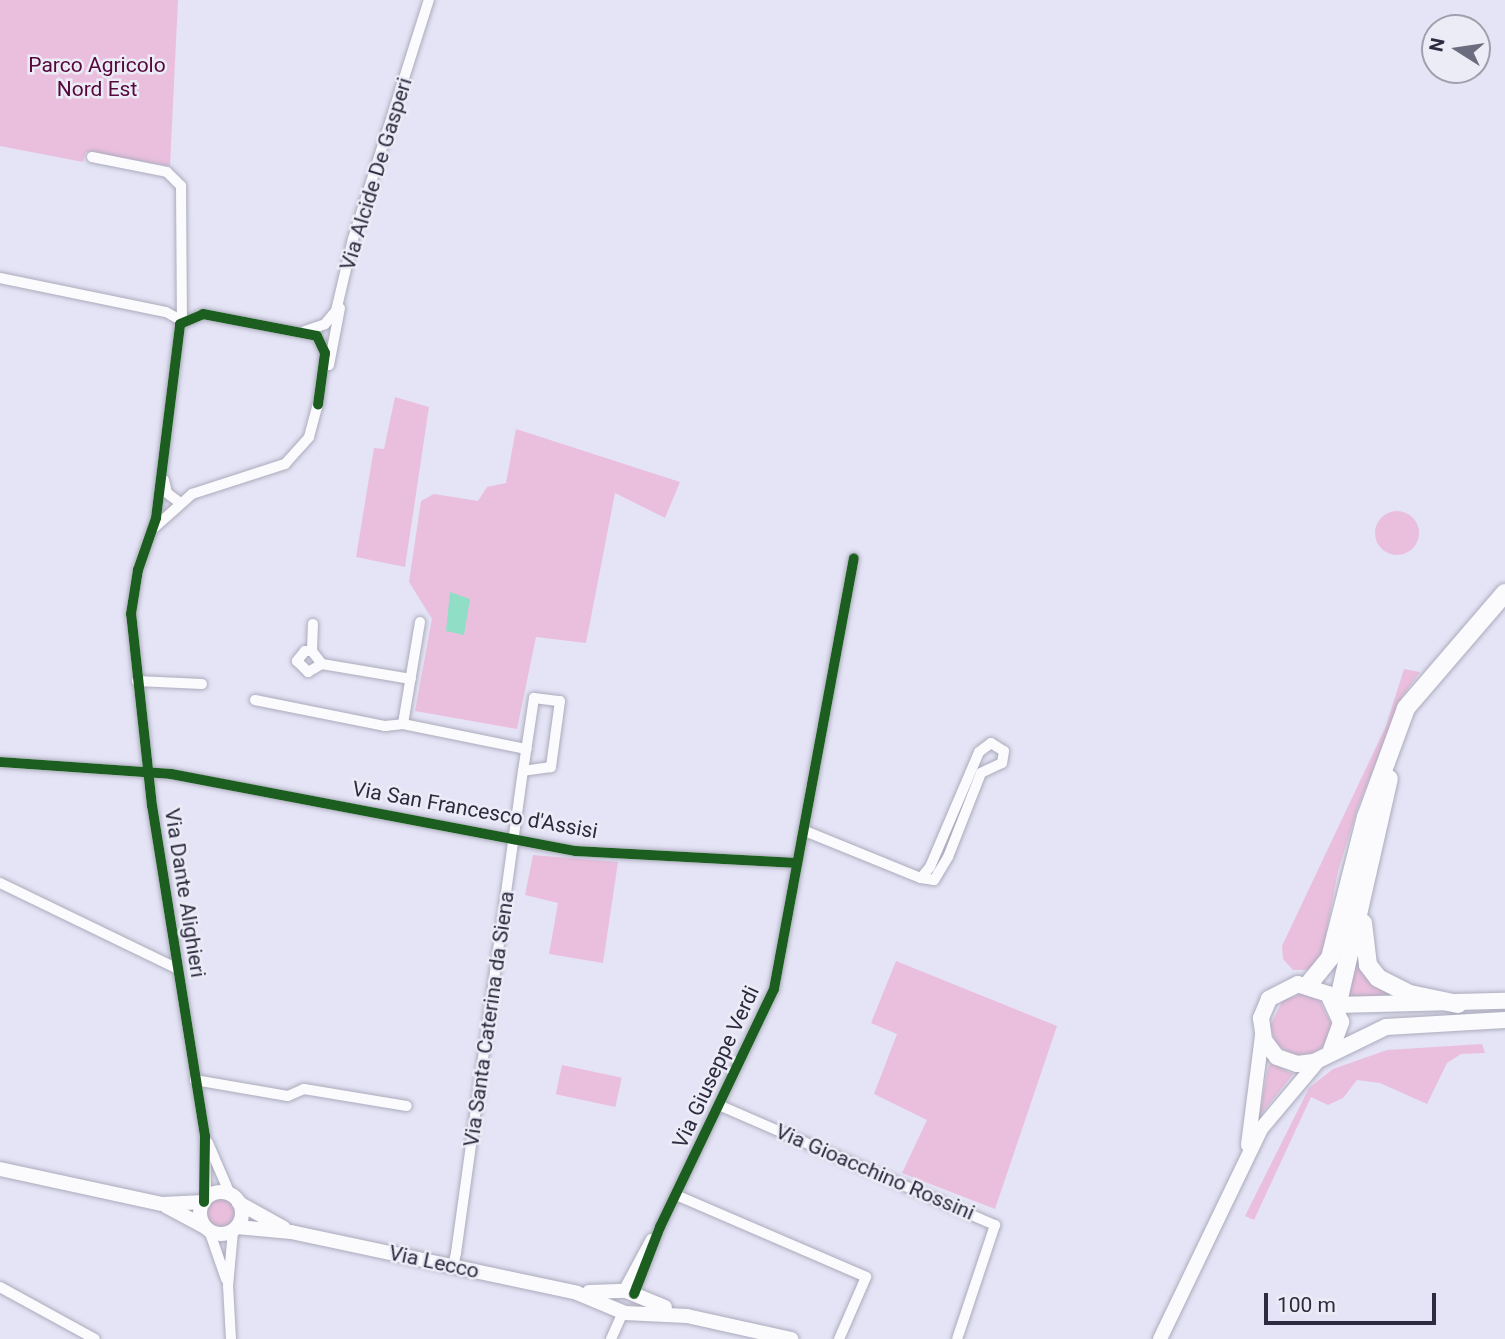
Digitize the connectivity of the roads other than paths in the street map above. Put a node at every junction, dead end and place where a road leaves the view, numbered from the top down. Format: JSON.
{"nodes":[{"id":1,"x":429,"y":0,"type":"edge"},
{"id":2,"x":92,"y":157,"type":"dead end"},
{"id":3,"x":0,"y":278,"type":"edge"},
{"id":4,"x":341,"y":297,"type":"junction"},
{"id":5,"x":182,"y":321,"type":"junction"},
{"id":6,"x":304,"y":331,"type":"junction"},
{"id":7,"x":318,"y":405,"type":"junction"},
{"id":8,"x":163,"y":469,"type":"junction"},
{"id":9,"x":179,"y":502,"type":"junction"},
{"id":10,"x":154,"y":527,"type":"junction"},
{"id":11,"x":854,"y":558,"type":"dead end"},
{"id":12,"x":1505,"y":593,"type":"edge"},
{"id":13,"x":420,"y":622,"type":"dead end"},
{"id":14,"x":313,"y":624,"type":"dead end"},
{"id":15,"x":312,"y":651,"type":"junction"},
{"id":16,"x":322,"y":664,"type":"junction"},
{"id":17,"x":411,"y":679,"type":"junction"},
{"id":18,"x":137,"y":681,"type":"junction"},
{"id":19,"x":202,"y":684,"type":"dead end"},
{"id":20,"x":255,"y":700,"type":"dead end"},
{"id":21,"x":1401,"y":720,"type":"junction"},
{"id":22,"x":403,"y":724,"type":"junction"},
{"id":23,"x":526,"y":749,"type":"junction"},
{"id":24,"x":0,"y":762,"type":"edge"},
{"id":25,"x":523,"y":771,"type":"junction"},
{"id":26,"x":148,"y":775,"type":"junction"},
{"id":27,"x":804,"y":831,"type":"junction"},
{"id":28,"x":514,"y":838,"type":"junction"},
{"id":29,"x":797,"y":863,"type":"junction"},
{"id":30,"x":921,"y":878,"type":"junction"},
{"id":31,"x":0,"y":883,"type":"edge"},
{"id":32,"x":1365,"y":887,"type":"junction"},
{"id":33,"x":176,"y":968,"type":"junction"},
{"id":34,"x":1308,"y":985,"type":"junction"},
{"id":35,"x":1505,"y":1001,"type":"edge"},
{"id":36,"x":1458,"y":1003,"type":"junction"},
{"id":37,"x":1337,"y":1006,"type":"junction"},
{"id":38,"x":1505,"y":1020,"type":"edge"},
{"id":39,"x":1262,"y":1035,"type":"junction"},
{"id":40,"x":1324,"y":1055,"type":"junction"},
{"id":41,"x":195,"y":1080,"type":"junction"},
{"id":42,"x":407,"y":1106,"type":"dead end"},
{"id":43,"x":721,"y":1106,"type":"junction"},
{"id":44,"x":205,"y":1136,"type":"junction"},
{"id":45,"x":1244,"y":1161,"type":"junction"},
{"id":46,"x":0,"y":1169,"type":"edge"},
{"id":47,"x":676,"y":1195,"type":"junction"},
{"id":48,"x":235,"y":1198,"type":"junction"},
{"id":49,"x":205,"y":1200,"type":"junction"},
{"id":50,"x":162,"y":1204,"type":"junction"},
{"id":51,"x":207,"y":1228,"type":"junction"},
{"id":52,"x":235,"y":1229,"type":"junction"},
{"id":53,"x":291,"y":1231,"type":"junction"},
{"id":54,"x":453,"y":1266,"type":"junction"},
{"id":55,"x":228,"y":1286,"type":"junction"},
{"id":56,"x":0,"y":1287,"type":"edge"},
{"id":57,"x":577,"y":1293,"type":"junction"},
{"id":58,"x":628,"y":1293,"type":"junction"},
{"id":59,"x":623,"y":1311,"type":"junction"},
{"id":60,"x":687,"y":1316,"type":"junction"},
{"id":61,"x":95,"y":1339,"type":"edge"},
{"id":62,"x":231,"y":1339,"type":"edge"},
{"id":63,"x":611,"y":1339,"type":"edge"},
{"id":64,"x":791,"y":1339,"type":"edge"},
{"id":65,"x":839,"y":1339,"type":"edge"},
{"id":66,"x":957,"y":1339,"type":"edge"},
{"id":67,"x":1160,"y":1339,"type":"edge"}],
"edges":[{"from":1,"to":4,"type":"street","name":"Via Alcide De Gasperi"},
{"from":2,"to":5,"type":"street","name":"Via Dante Alighieri"},
{"from":3,"to":5,"type":"street"},
{"from":4,"to":6,"type":"street","name":"Via Alcide De Gasperi"},
{"from":4,"to":7,"type":"street","name":"Via Dante Alighieri"},
{"from":5,"to":6,"type":"street"},
{"from":5,"to":8,"type":"street","name":"Via Dante Alighieri"},
{"from":6,"to":7,"type":"street","name":"Via Dante Alighieri"},
{"from":7,"to":9,"type":"street","name":"Via Dante Alighieri"},
{"from":8,"to":9,"type":"street","name":"Via Dante Alighieri"},
{"from":8,"to":10,"type":"street","name":"Via Dante Alighieri"},
{"from":9,"to":10,"type":"street","name":"Via Dante Alighieri"},
{"from":10,"to":18,"type":"street","name":"Via Dante Alighieri"},
{"from":11,"to":27,"type":"street","name":"Via Giuseppe Verdi"},
{"from":12,"to":21,"type":"highway"},
{"from":13,"to":17,"type":"street"},
{"from":14,"to":15,"type":"street"},
{"from":15,"to":16,"type":"street"},
{"from":15,"to":16,"type":"street"},
{"from":16,"to":17,"type":"street"},
{"from":17,"to":22,"type":"street"},
{"from":18,"to":19,"type":"street"},
{"from":18,"to":26,"type":"street","name":"Via Dante Alighieri"},
{"from":20,"to":22,"type":"street"},
{"from":21,"to":32,"type":"highway"},
{"from":21,"to":34,"type":"highway"},
{"from":22,"to":23,"type":"street"},
{"from":23,"to":25,"type":"street","name":"Via Santa Caterina da Siena"},
{"from":23,"to":25,"type":"street","name":"Via Santa Caterina da Siena"},
{"from":24,"to":26,"type":"street","name":"Via San Francesco d'Assisi"},
{"from":25,"to":28,"type":"street","name":"Via Santa Caterina da Siena"},
{"from":26,"to":28,"type":"street","name":"Via San Francesco d'Assisi"},
{"from":26,"to":33,"type":"street","name":"Via Dante Alighieri"},
{"from":27,"to":29,"type":"street","name":"Via Giuseppe Verdi"},
{"from":27,"to":30,"type":"street"},
{"from":28,"to":29,"type":"street","name":"Via San Francesco d'Assisi"},
{"from":28,"to":54,"type":"street","name":"Via Santa Caterina da Siena"},
{"from":29,"to":43,"type":"street","name":"Via Giuseppe Verdi"},
{"from":30,"to":30,"type":"street"},
{"from":31,"to":33,"type":"street"},
{"from":32,"to":36,"type":"highway"},
{"from":32,"to":37,"type":"highway"},
{"from":33,"to":41,"type":"street","name":"Via Dante Alighieri"},
{"from":34,"to":37,"type":"main road"},
{"from":34,"to":39,"type":"main road"},
{"from":35,"to":36,"type":"main road"},
{"from":36,"to":37,"type":"main road"},
{"from":37,"to":40,"type":"main road"},
{"from":38,"to":40,"type":"main road"},
{"from":39,"to":40,"type":"main road"},
{"from":39,"to":45,"type":"street"},
{"from":40,"to":45,"type":"street"},
{"from":41,"to":42,"type":"street"},
{"from":41,"to":44,"type":"street","name":"Via Dante Alighieri"},
{"from":43,"to":47,"type":"street","name":"Via Giuseppe Verdi"},
{"from":43,"to":66,"type":"street","name":"Via Gioacchino Rossini"},
{"from":44,"to":48,"type":"street","name":"Via Dante Alighieri"},
{"from":44,"to":49,"type":"street","name":"Via Dante Alighieri"},
{"from":45,"to":67,"type":"street"},
{"from":46,"to":50,"type":"street"},
{"from":47,"to":58,"type":"street","name":"Via Giuseppe Verdi"},
{"from":47,"to":65,"type":"street"},
{"from":48,"to":49,"type":"street"},
{"from":48,"to":52,"type":"street"},
{"from":48,"to":53,"type":"street","name":"Via Lecco"},
{"from":49,"to":50,"type":"street"},
{"from":49,"to":51,"type":"street"},
{"from":50,"to":51,"type":"street"},
{"from":51,"to":52,"type":"street"},
{"from":51,"to":55,"type":"street"},
{"from":52,"to":53,"type":"street","name":"Via Lecco"},
{"from":52,"to":55,"type":"street"},
{"from":53,"to":54,"type":"street","name":"Via Lecco"},
{"from":54,"to":57,"type":"street","name":"Via Lecco"},
{"from":55,"to":62,"type":"street"},
{"from":56,"to":61,"type":"street"},
{"from":57,"to":58,"type":"street","name":"Via Lecco"},
{"from":57,"to":59,"type":"street","name":"Via Lecco"},
{"from":58,"to":59,"type":"street"},
{"from":58,"to":59,"type":"street"},
{"from":58,"to":60,"type":"street","name":"Via Lecco"},
{"from":59,"to":60,"type":"street","name":"Via Lecco"},
{"from":59,"to":63,"type":"street"},
{"from":60,"to":64,"type":"street","name":"Via Lecco"}]}
